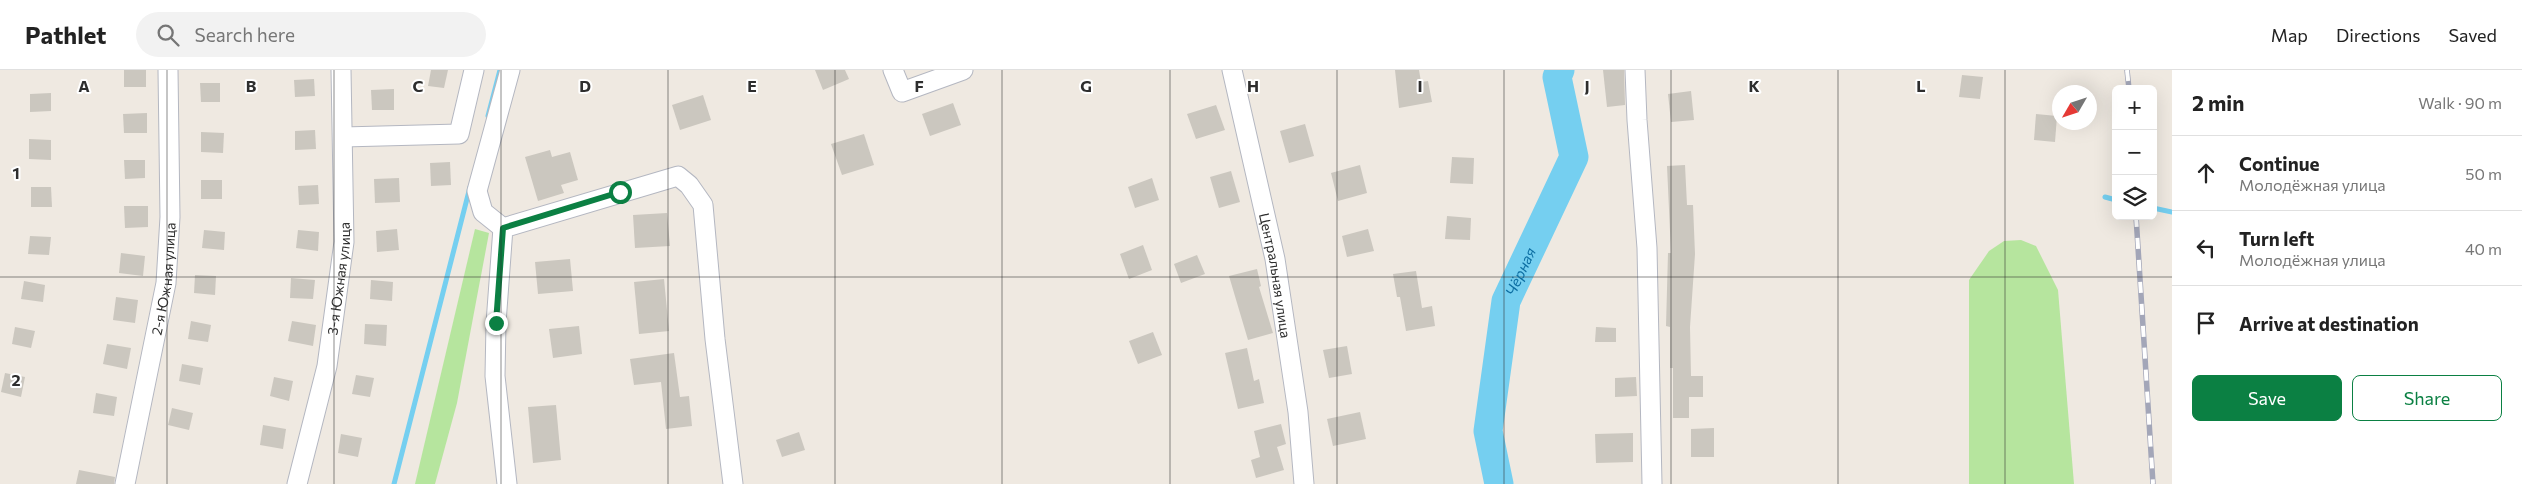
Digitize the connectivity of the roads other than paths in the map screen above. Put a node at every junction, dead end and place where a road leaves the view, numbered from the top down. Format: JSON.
{"nodes":[{"id":1,"x":168,"y":70,"type":"edge"},
{"id":2,"x":341,"y":70,"type":"edge"},
{"id":3,"x":474,"y":70,"type":"edge"},
{"id":4,"x":510,"y":70,"type":"edge"},
{"id":5,"x":893,"y":70,"type":"edge"},
{"id":6,"x":963,"y":70,"type":"edge"},
{"id":7,"x":1232,"y":70,"type":"edge"},
{"id":8,"x":1636,"y":70,"type":"edge"},
{"id":9,"x":344,"y":137,"type":"junction"},
{"id":10,"x":503,"y":228,"type":"junction"},
{"id":11,"x":125,"y":484,"type":"edge"},
{"id":12,"x":297,"y":484,"type":"edge"},
{"id":13,"x":507,"y":484,"type":"edge"},
{"id":14,"x":733,"y":484,"type":"edge"},
{"id":15,"x":1304,"y":484,"type":"edge"},
{"id":16,"x":1652,"y":484,"type":"edge"}],
"edges":[{"from":1,"to":11,"type":"street","name":"2-я Южная улица"},
{"from":2,"to":9,"type":"street","name":"3-я Южная улица"},
{"from":3,"to":9,"type":"street"},
{"from":4,"to":10,"type":"street"},
{"from":5,"to":6,"type":"street"},
{"from":7,"to":15,"type":"street","name":"Центральная улица"},
{"from":8,"to":16,"type":"street"},
{"from":9,"to":12,"type":"street","name":"3-я Южная улица"},
{"from":10,"to":13,"type":"street"},
{"from":10,"to":14,"type":"street"}]}
